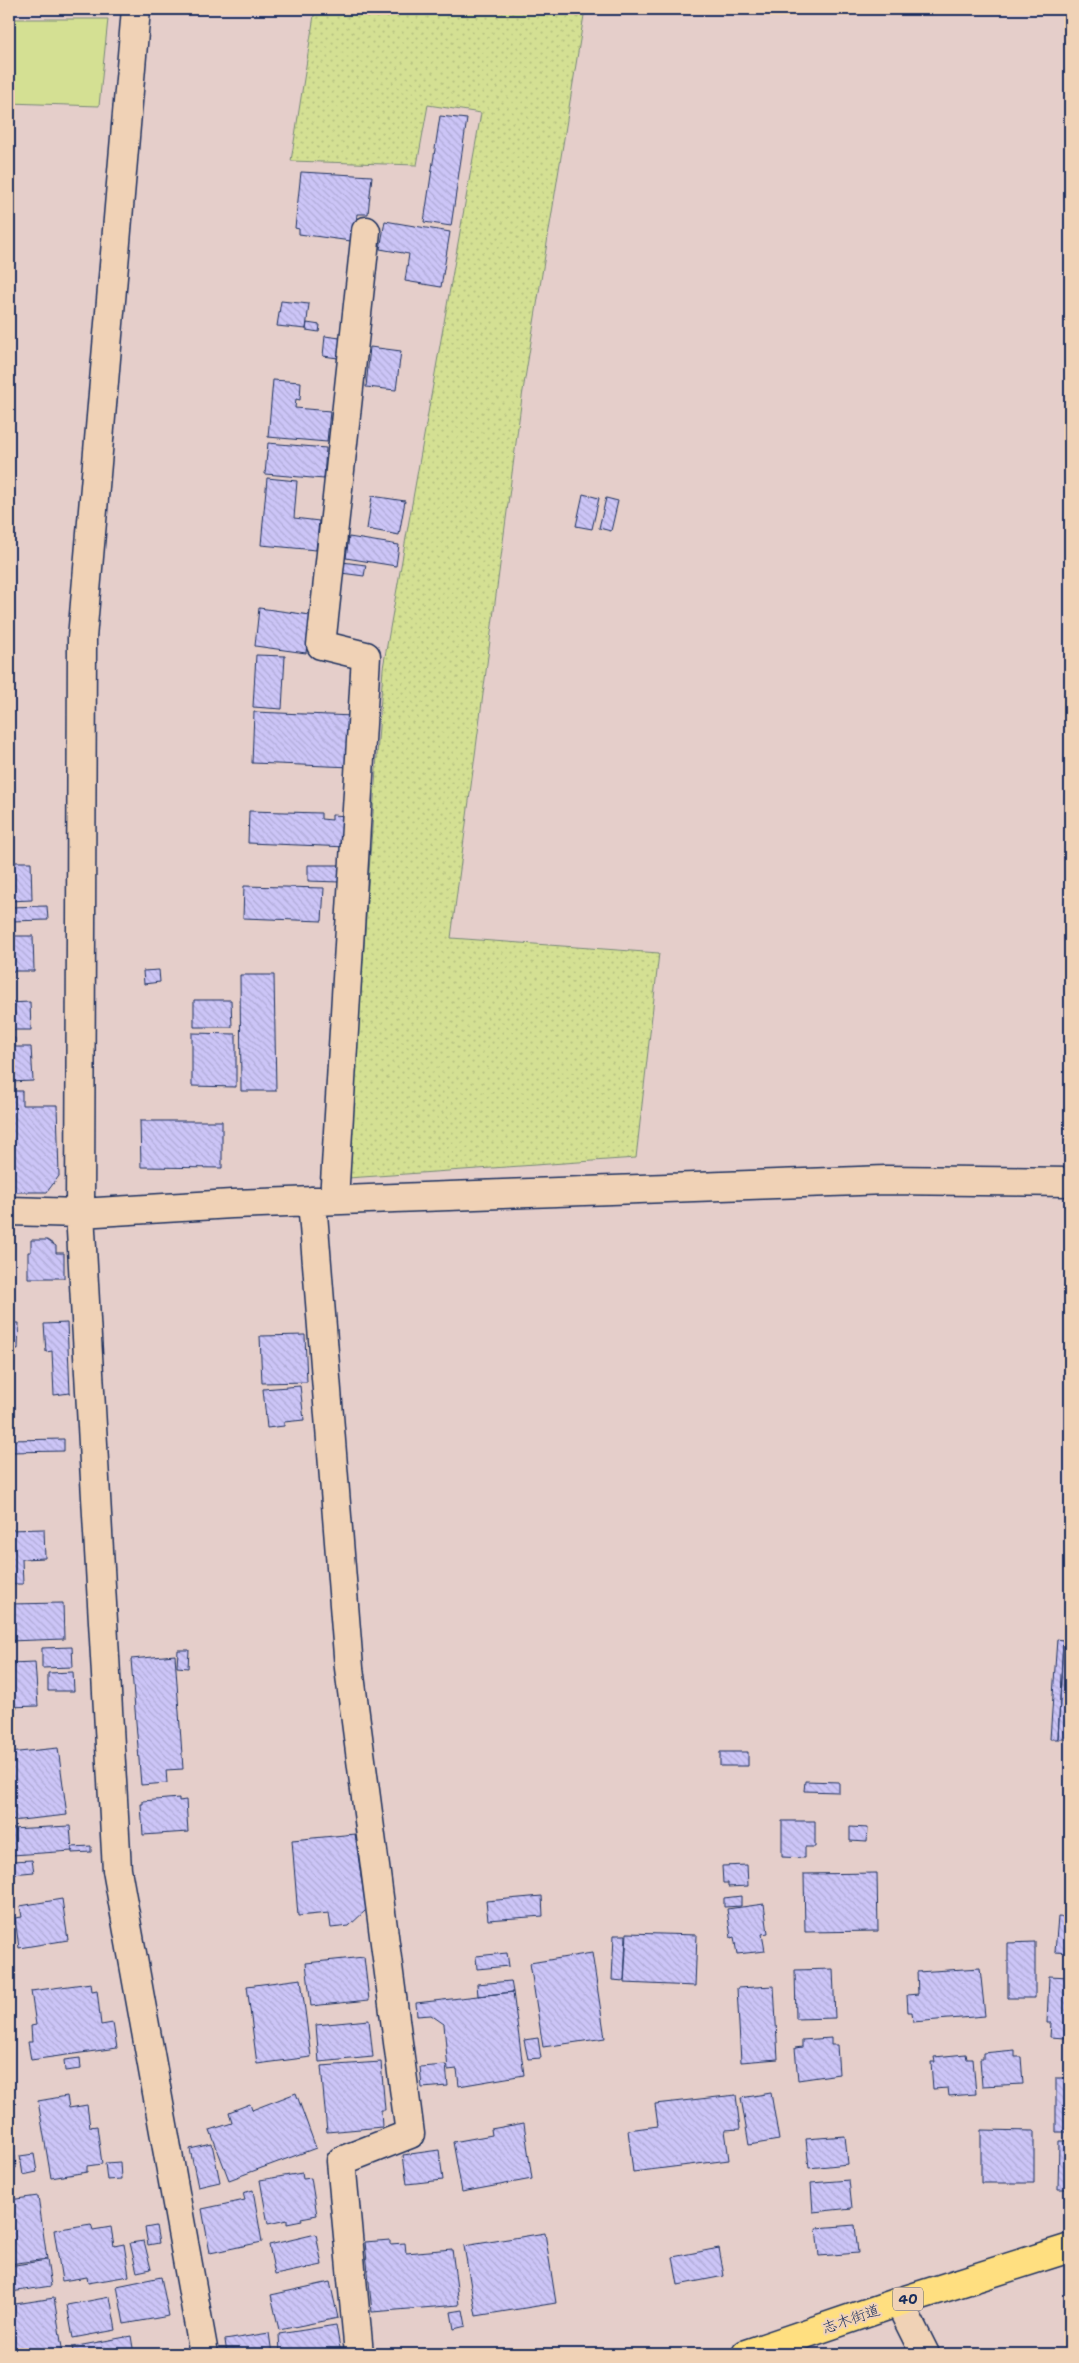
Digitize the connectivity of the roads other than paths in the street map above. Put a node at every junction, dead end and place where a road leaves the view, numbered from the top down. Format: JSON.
{"nodes":[{"id":1,"x":136,"y":9,"type":"edge"},
{"id":2,"x":366,"y":232,"type":"dead end"},
{"id":3,"x":1070,"y":1182,"type":"edge"},
{"id":4,"x":323,"y":1201,"type":"junction"},
{"id":5,"x":9,"y":1211,"type":"edge"},
{"id":6,"x":80,"y":1213,"type":"junction"},
{"id":7,"x":1070,"y":2248,"type":"edge"},
{"id":8,"x":899,"y":2302,"type":"junction"},
{"id":9,"x":204,"y":2354,"type":"edge"},
{"id":10,"x":359,"y":2354,"type":"edge"},
{"id":11,"x":746,"y":2354,"type":"edge"},
{"id":12,"x":925,"y":2354,"type":"edge"}],
"edges":[{"from":1,"to":6,"type":"street"},
{"from":2,"to":4,"type":"street"},
{"from":3,"to":4,"type":"street"},
{"from":4,"to":6,"type":"street"},
{"from":4,"to":10,"type":"street"},
{"from":5,"to":6,"type":"street"},
{"from":6,"to":9,"type":"street"},
{"from":7,"to":8,"type":"main road","name":"志木街道","number":"40"},
{"from":8,"to":11,"type":"main road","name":"志木街道","number":"40"},
{"from":8,"to":12,"type":"street"}]}
